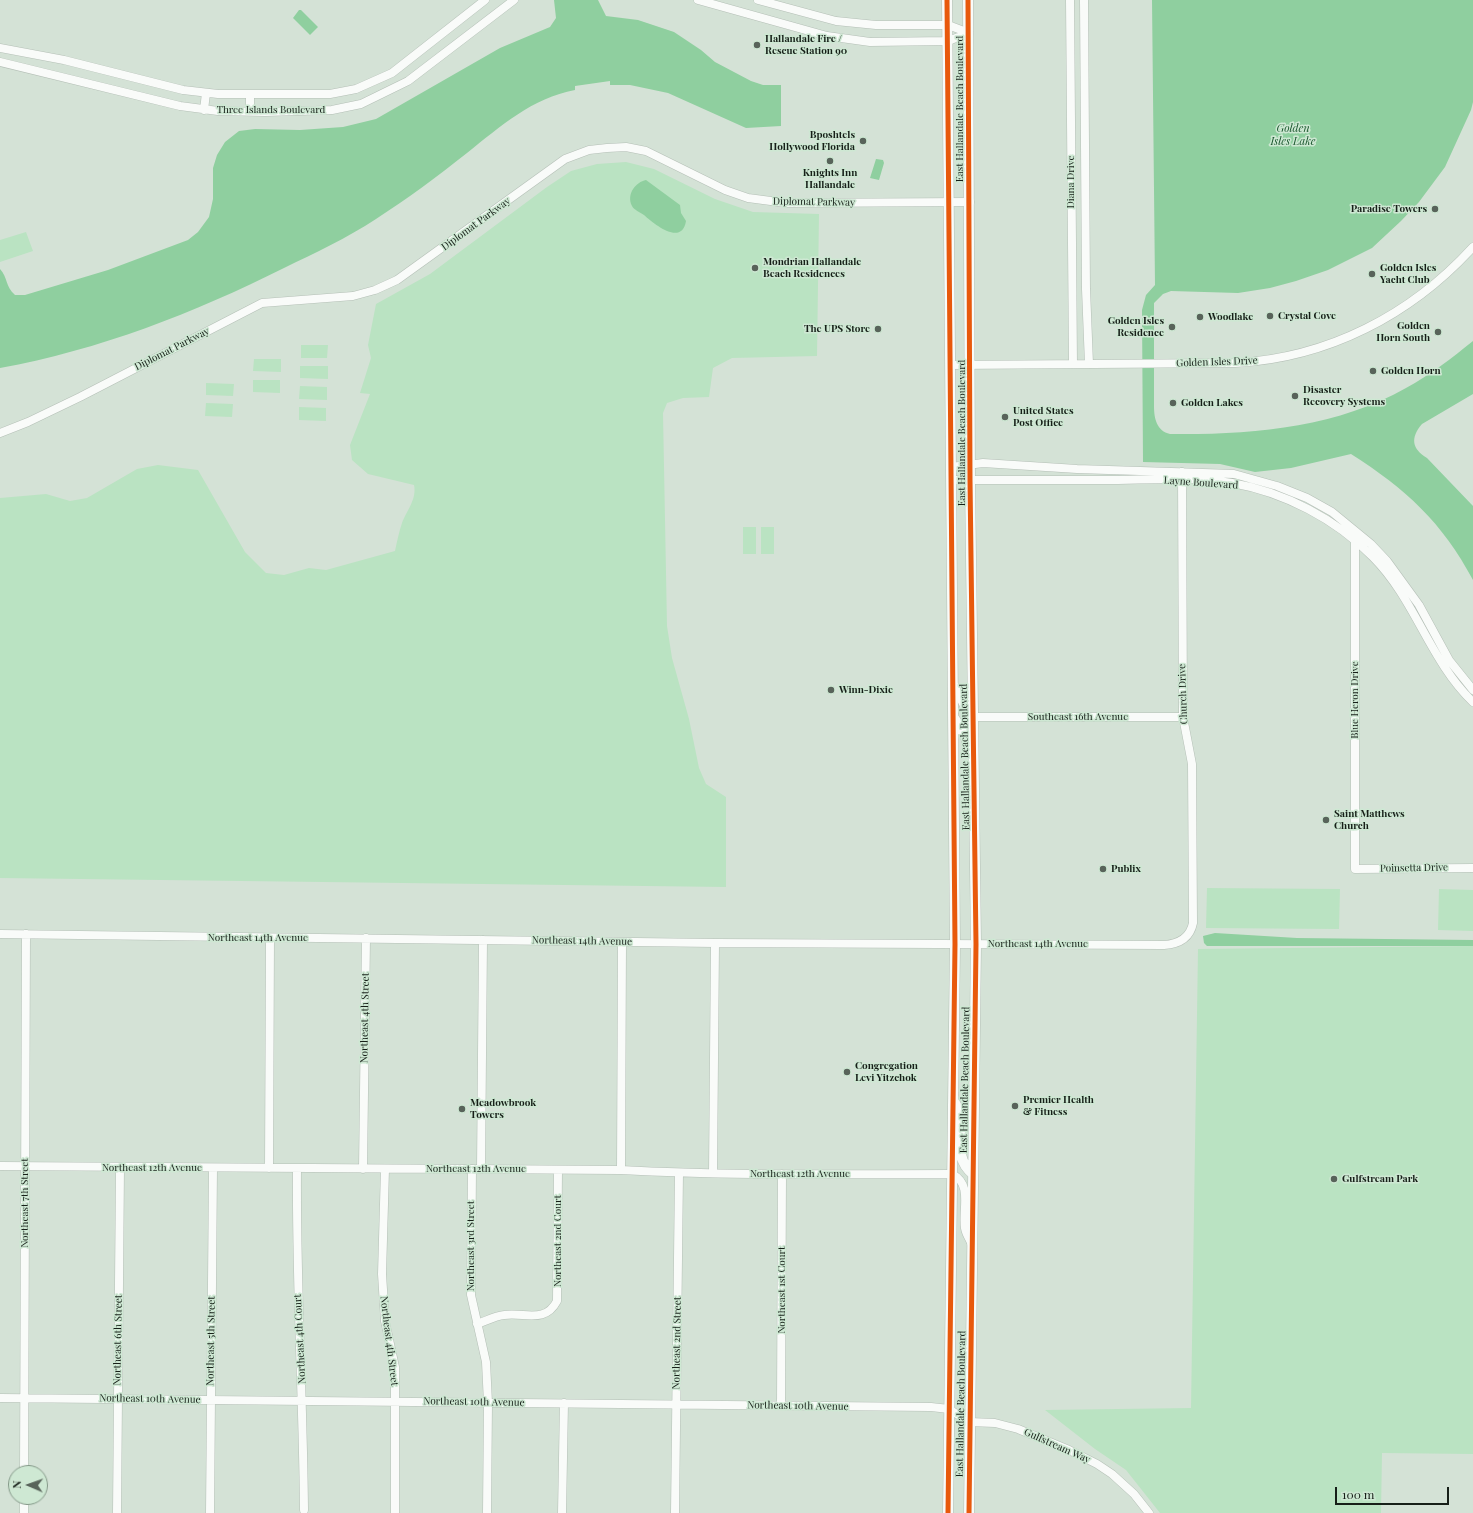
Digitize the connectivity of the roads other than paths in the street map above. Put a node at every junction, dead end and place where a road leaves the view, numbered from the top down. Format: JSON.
{"nodes":[{"id":1,"x":485,"y":0,"type":"edge"},
{"id":2,"x":514,"y":0,"type":"edge"},
{"id":3,"x":698,"y":0,"type":"edge"},
{"id":4,"x":758,"y":0,"type":"edge"},
{"id":5,"x":947,"y":0,"type":"edge"},
{"id":6,"x":968,"y":0,"type":"edge"},
{"id":7,"x":1070,"y":0,"type":"edge"},
{"id":8,"x":1084,"y":0,"type":"edge"},
{"id":9,"x":948,"y":25,"type":"junction"},
{"id":10,"x":969,"y":34,"type":"junction"},
{"id":11,"x":948,"y":41,"type":"junction"},
{"id":12,"x":0,"y":48,"type":"edge"},
{"id":13,"x":0,"y":62,"type":"edge"},
{"id":14,"x":206,"y":93,"type":"junction"},
{"id":15,"x":250,"y":94,"type":"junction"},
{"id":16,"x":204,"y":110,"type":"junction"},
{"id":17,"x":250,"y":111,"type":"junction"},
{"id":18,"x":970,"y":202,"type":"junction"},
{"id":19,"x":949,"y":203,"type":"junction"},
{"id":20,"x":1473,"y":247,"type":"edge"},
{"id":21,"x":1073,"y":364,"type":"junction"},
{"id":22,"x":1089,"y":364,"type":"junction"},
{"id":23,"x":950,"y":365,"type":"junction"},
{"id":24,"x":971,"y":365,"type":"junction"},
{"id":25,"x":0,"y":433,"type":"edge"},
{"id":26,"x":970,"y":465,"type":"junction"},
{"id":27,"x":952,"y":467,"type":"junction"},
{"id":28,"x":1182,"y":476,"type":"junction"},
{"id":29,"x":952,"y":480,"type":"junction"},
{"id":30,"x":970,"y":480,"type":"junction"},
{"id":31,"x":1253,"y":484,"type":"junction"},
{"id":32,"x":1356,"y":532,"type":"junction"},
{"id":33,"x":1355,"y":541,"type":"junction"},
{"id":34,"x":953,"y":682,"type":"junction"},
{"id":35,"x":1473,"y":690,"type":"edge"},
{"id":36,"x":1463,"y":693,"type":"junction"},
{"id":37,"x":1473,"y":702,"type":"edge"},
{"id":38,"x":974,"y":717,"type":"junction"},
{"id":39,"x":1183,"y":717,"type":"junction"},
{"id":40,"x":954,"y":718,"type":"junction"},
{"id":41,"x":974,"y":763,"type":"junction"},
{"id":42,"x":1473,"y":868,"type":"edge"},
{"id":43,"x":1355,"y":869,"type":"joint"},
{"id":44,"x":0,"y":934,"type":"edge"},
{"id":45,"x":26,"y":934,"type":"junction"},
{"id":46,"x":270,"y":938,"type":"junction"},
{"id":47,"x":366,"y":938,"type":"junction"},
{"id":48,"x":483,"y":940,"type":"junction"},
{"id":49,"x":622,"y":942,"type":"junction"},
{"id":50,"x":715,"y":943,"type":"junction"},
{"id":51,"x":955,"y":944,"type":"junction"},
{"id":52,"x":976,"y":944,"type":"junction"},
{"id":53,"x":1164,"y":945,"type":"joint"},
{"id":54,"x":954,"y":1100,"type":"junction"},
{"id":55,"x":25,"y":1165,"type":"junction"},
{"id":56,"x":0,"y":1166,"type":"edge"},
{"id":57,"x":120,"y":1168,"type":"junction"},
{"id":58,"x":213,"y":1168,"type":"junction"},
{"id":59,"x":269,"y":1168,"type":"junction"},
{"id":60,"x":297,"y":1168,"type":"junction"},
{"id":61,"x":363,"y":1169,"type":"junction"},
{"id":62,"x":385,"y":1169,"type":"junction"},
{"id":63,"x":472,"y":1170,"type":"junction"},
{"id":64,"x":481,"y":1170,"type":"junction"},
{"id":65,"x":558,"y":1170,"type":"junction"},
{"id":66,"x":621,"y":1170,"type":"junction"},
{"id":67,"x":679,"y":1173,"type":"junction"},
{"id":68,"x":713,"y":1173,"type":"junction"},
{"id":69,"x":782,"y":1174,"type":"junction"},
{"id":70,"x":952,"y":1174,"type":"junction"},
{"id":71,"x":973,"y":1174,"type":"junction"},
{"id":72,"x":973,"y":1247,"type":"junction"},
{"id":73,"x":477,"y":1324,"type":"junction"},
{"id":74,"x":0,"y":1398,"type":"edge"},
{"id":75,"x":24,"y":1398,"type":"junction"},
{"id":76,"x":118,"y":1399,"type":"junction"},
{"id":77,"x":210,"y":1400,"type":"junction"},
{"id":78,"x":303,"y":1401,"type":"junction"},
{"id":79,"x":396,"y":1402,"type":"junction"},
{"id":80,"x":488,"y":1403,"type":"junction"},
{"id":81,"x":564,"y":1403,"type":"junction"},
{"id":82,"x":677,"y":1405,"type":"junction"},
{"id":83,"x":781,"y":1405,"type":"junction"},
{"id":84,"x":949,"y":1410,"type":"junction"},
{"id":85,"x":969,"y":1422,"type":"junction"},
{"id":86,"x":24,"y":1465,"type":"edge"},
{"id":87,"x":304,"y":1510,"type":"dead end"},
{"id":88,"x":117,"y":1513,"type":"edge"},
{"id":89,"x":210,"y":1513,"type":"edge"},
{"id":90,"x":395,"y":1513,"type":"edge"},
{"id":91,"x":487,"y":1513,"type":"edge"},
{"id":92,"x":562,"y":1513,"type":"edge"},
{"id":93,"x":675,"y":1513,"type":"edge"},
{"id":94,"x":948,"y":1513,"type":"edge"},
{"id":95,"x":969,"y":1513,"type":"edge"},
{"id":96,"x":1149,"y":1513,"type":"edge"}],
"edges":[{"from":1,"to":15,"type":"street","name":"Three Islands Boulevard"},
{"from":2,"to":17,"type":"street","name":"Three Islands Boulevard"},
{"from":3,"to":11,"type":"street"},
{"from":4,"to":9,"type":"street"},
{"from":5,"to":9,"type":"main road","name":"East Hallandale Beach Boulevard"},
{"from":6,"to":10,"type":"main road","name":"East Hallandale Beach Boulevard"},
{"from":7,"to":21,"type":"street","name":"Diana Drive"},
{"from":8,"to":22,"type":"street","name":"Diana Drive"},
{"from":9,"to":10,"type":"street"},
{"from":9,"to":11,"type":"main road","name":"East Hallandale Beach Boulevard"},
{"from":10,"to":11,"type":"street"},
{"from":10,"to":18,"type":"main road","name":"East Hallandale Beach Boulevard"},
{"from":11,"to":19,"type":"main road","name":"East Hallandale Beach Boulevard"},
{"from":12,"to":14,"type":"street","name":"Three Islands Boulevard"},
{"from":13,"to":16,"type":"street","name":"Three Islands Boulevard"},
{"from":14,"to":15,"type":"street","name":"Three Islands Boulevard"},
{"from":14,"to":16,"type":"street"},
{"from":15,"to":17,"type":"street"},
{"from":16,"to":17,"type":"street","name":"Three Islands Boulevard"},
{"from":18,"to":19,"type":"street","name":"Diplomat Parkway"},
{"from":18,"to":24,"type":"main road","name":"East Hallandale Beach Boulevard"},
{"from":19,"to":23,"type":"main road","name":"East Hallandale Beach Boulevard"},
{"from":19,"to":25,"type":"street","name":"Diplomat Parkway"},
{"from":20,"to":22,"type":"street","name":"Golden Isles Drive"},
{"from":21,"to":22,"type":"street","name":"Golden Isles Drive"},
{"from":21,"to":24,"type":"street","name":"Golden Isles Drive"},
{"from":23,"to":24,"type":"street","name":"Golden Isles Drive"},
{"from":23,"to":27,"type":"main road","name":"East Hallandale Beach Boulevard"},
{"from":24,"to":26,"type":"main road","name":"East Hallandale Beach Boulevard"},
{"from":26,"to":27,"type":"street","name":"Layne Boulevard"},
{"from":26,"to":28,"type":"street","name":"Layne Boulevard"},
{"from":26,"to":30,"type":"main road","name":"East Hallandale Beach Boulevard"},
{"from":27,"to":29,"type":"main road","name":"East Hallandale Beach Boulevard"},
{"from":28,"to":30,"type":"street","name":"Layne Boulevard"},
{"from":28,"to":31,"type":"street","name":"Layne Boulevard"},
{"from":28,"to":39,"type":"street","name":"Church Drive"},
{"from":29,"to":30,"type":"street","name":"Layne Boulevard"},
{"from":29,"to":34,"type":"main road","name":"East Hallandale Beach Boulevard"},
{"from":30,"to":38,"type":"main road","name":"East Hallandale Beach Boulevard"},
{"from":31,"to":32,"type":"street","name":"Layne Boulevard"},
{"from":31,"to":33,"type":"street","name":"Layne Boulevard"},
{"from":32,"to":33,"type":"street","name":"Blue Heron Drive"},
{"from":32,"to":35,"type":"street","name":"Layne Boulevard"},
{"from":33,"to":36,"type":"street","name":"Layne Boulevard"},
{"from":33,"to":43,"type":"street","name":"Blue Heron Drive"},
{"from":34,"to":38,"type":"street"},
{"from":34,"to":40,"type":"main road","name":"East Hallandale Beach Boulevard"},
{"from":35,"to":36,"type":"street"},
{"from":36,"to":37,"type":"street","name":"Layne Boulevard"},
{"from":38,"to":39,"type":"street","name":"Southeast 16th Avenue"},
{"from":38,"to":41,"type":"main road","name":"East Hallandale Beach Boulevard"},
{"from":39,"to":53,"type":"street","name":"Church Drive"},
{"from":40,"to":41,"type":"main road"},
{"from":40,"to":51,"type":"main road","name":"East Hallandale Beach Boulevard"},
{"from":41,"to":52,"type":"main road","name":"East Hallandale Beach Boulevard"},
{"from":42,"to":43,"type":"street","name":"Poinsetta Drive"},
{"from":44,"to":45,"type":"street","name":"Northeast 14th Avenue"},
{"from":45,"to":46,"type":"street","name":"Northeast 14th Avenue"},
{"from":45,"to":55,"type":"street","name":"Northeast 7th Street"},
{"from":46,"to":47,"type":"street","name":"Northeast 14th Avenue"},
{"from":46,"to":59,"type":"street"},
{"from":47,"to":48,"type":"street","name":"Northeast 14th Avenue"},
{"from":47,"to":61,"type":"street","name":"Northeast 4th Street"},
{"from":48,"to":49,"type":"street","name":"Northeast 14th Avenue"},
{"from":48,"to":64,"type":"street"},
{"from":49,"to":50,"type":"street","name":"Northeast 14th Avenue"},
{"from":49,"to":66,"type":"street"},
{"from":50,"to":51,"type":"street","name":"Northeast 14th Avenue"},
{"from":50,"to":68,"type":"street"},
{"from":51,"to":52,"type":"street","name":"Northeast 14th Avenue"},
{"from":51,"to":54,"type":"main road","name":"East Hallandale Beach Boulevard"},
{"from":52,"to":53,"type":"street","name":"Northeast 14th Avenue"},
{"from":52,"to":71,"type":"main road","name":"East Hallandale Beach Boulevard"},
{"from":54,"to":70,"type":"main road","name":"East Hallandale Beach Boulevard"},
{"from":54,"to":71,"type":"main road"},
{"from":55,"to":56,"type":"street","name":"Northeast 12th Avenue"},
{"from":55,"to":57,"type":"street","name":"Northeast 12th Avenue"},
{"from":55,"to":75,"type":"street","name":"Northeast 7th Street"},
{"from":57,"to":58,"type":"street","name":"Northeast 12th Avenue"},
{"from":57,"to":76,"type":"street","name":"Northeast 6th Street"},
{"from":58,"to":59,"type":"street","name":"Northeast 12th Avenue"},
{"from":58,"to":77,"type":"street","name":"Northeast 5th Street"},
{"from":59,"to":60,"type":"street","name":"Northeast 12th Avenue"},
{"from":60,"to":61,"type":"street","name":"Northeast 12th Avenue"},
{"from":60,"to":78,"type":"street","name":"Northeast 4th Court"},
{"from":61,"to":62,"type":"street","name":"Northeast 12th Avenue"},
{"from":62,"to":63,"type":"street","name":"Northeast 12th Avenue"},
{"from":62,"to":79,"type":"street","name":"Northeast 4th Street"},
{"from":63,"to":64,"type":"street","name":"Northeast 12th Avenue"},
{"from":63,"to":73,"type":"street","name":"Northeast 3rd Street"},
{"from":64,"to":65,"type":"street","name":"Northeast 12th Avenue"},
{"from":65,"to":66,"type":"street","name":"Northeast 12th Avenue"},
{"from":65,"to":73,"type":"street","name":"Northeast 2nd Court"},
{"from":66,"to":67,"type":"street","name":"Northeast 12th Avenue"},
{"from":67,"to":68,"type":"street","name":"Northeast 12th Avenue"},
{"from":67,"to":82,"type":"street","name":"Northeast 2nd Street"},
{"from":68,"to":69,"type":"street","name":"Northeast 12th Avenue"},
{"from":69,"to":70,"type":"street","name":"Northeast 12th Avenue"},
{"from":69,"to":83,"type":"street","name":"Northeast 1st Court"},
{"from":70,"to":72,"type":"street"},
{"from":70,"to":84,"type":"main road","name":"East Hallandale Beach Boulevard"},
{"from":71,"to":72,"type":"main road","name":"East Hallandale Beach Boulevard"},
{"from":72,"to":85,"type":"main road","name":"East Hallandale Beach Boulevard"},
{"from":73,"to":80,"type":"street","name":"Northeast 3rd Street"},
{"from":74,"to":75,"type":"street","name":"Northeast 10th Avenue"},
{"from":75,"to":76,"type":"street","name":"Northeast 10th Avenue"},
{"from":75,"to":86,"type":"street","name":"Northeast 7th Street"},
{"from":76,"to":77,"type":"street","name":"Northeast 10th Avenue"},
{"from":76,"to":88,"type":"street","name":"Northeast 6th Street"},
{"from":77,"to":78,"type":"street","name":"Northeast 10th Avenue"},
{"from":77,"to":89,"type":"street","name":"Northeast 5th Street"},
{"from":78,"to":79,"type":"street","name":"Northeast 10th Avenue"},
{"from":78,"to":87,"type":"street","name":"Northeast 4th Court"},
{"from":79,"to":80,"type":"street","name":"Northeast 10th Avenue"},
{"from":79,"to":90,"type":"street","name":"Northeast 4th Street"},
{"from":80,"to":81,"type":"street","name":"Northeast 10th Avenue"},
{"from":80,"to":91,"type":"street","name":"Northeast 3rd Street"},
{"from":81,"to":82,"type":"street","name":"Northeast 10th Avenue"},
{"from":81,"to":92,"type":"street"},
{"from":82,"to":83,"type":"street","name":"Northeast 10th Avenue"},
{"from":82,"to":93,"type":"street","name":"Northeast 2nd Street"},
{"from":83,"to":84,"type":"street","name":"Northeast 10th Avenue"},
{"from":84,"to":85,"type":"street","name":"Gulfstream Way"},
{"from":84,"to":94,"type":"main road","name":"East Hallandale Beach Boulevard"},
{"from":85,"to":95,"type":"main road","name":"East Hallandale Beach Boulevard"},
{"from":85,"to":96,"type":"street","name":"Gulfstream Way"}]}
